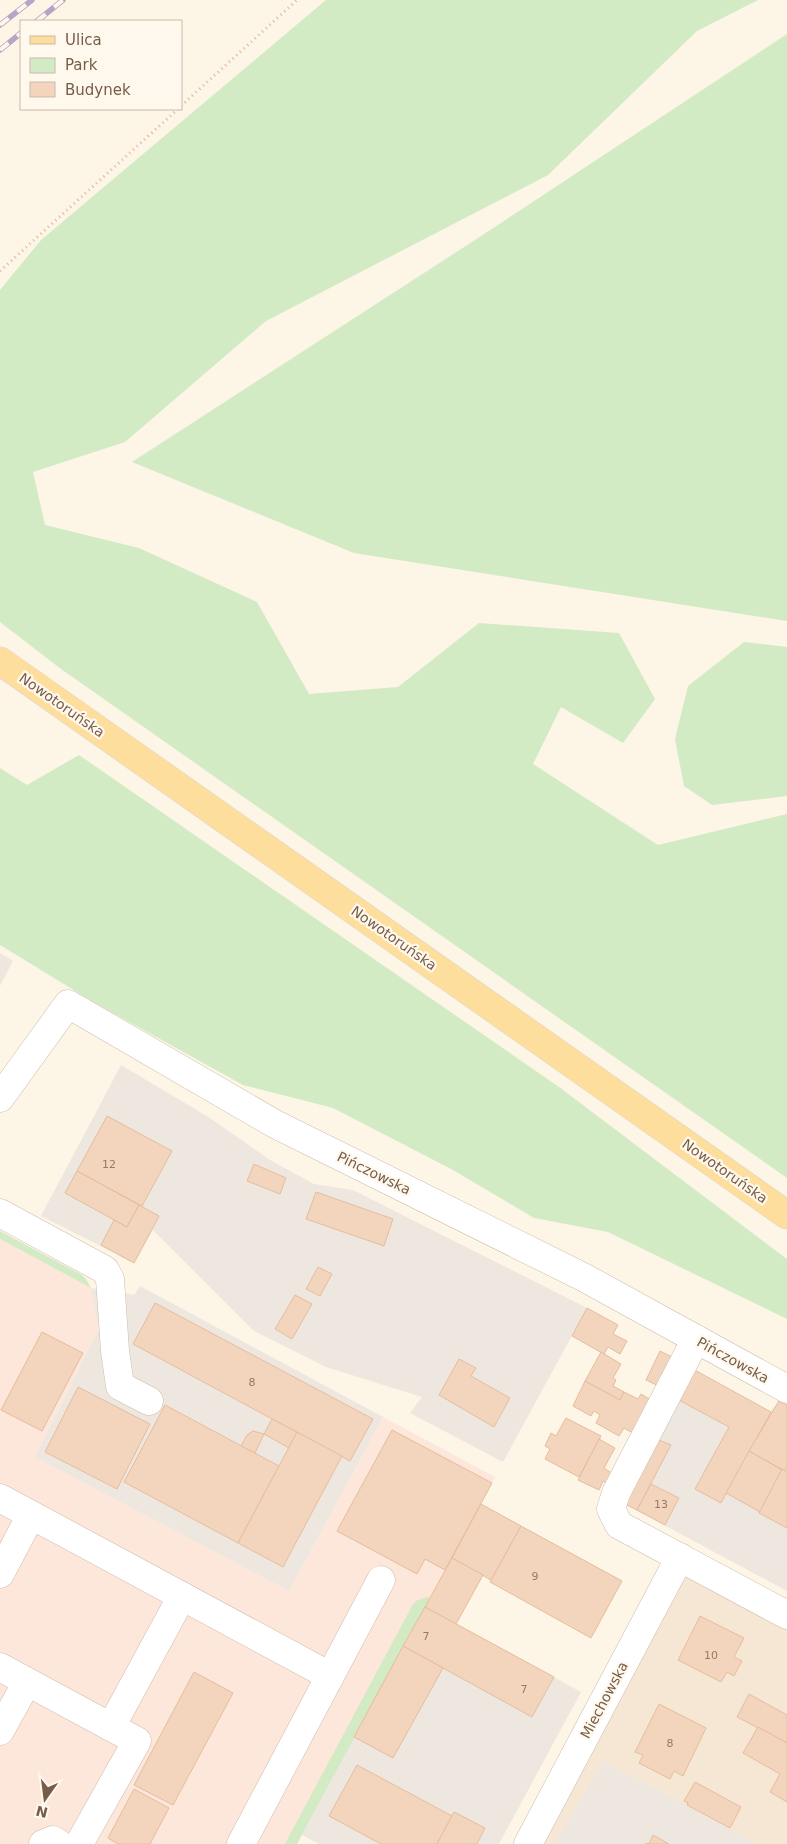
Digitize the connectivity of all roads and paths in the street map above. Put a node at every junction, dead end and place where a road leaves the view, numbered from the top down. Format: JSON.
{"nodes":[{"id":1,"x":298,"y":0,"type":"edge"},
{"id":2,"x":182,"y":105,"type":"edge"},
{"id":3,"x":177,"y":110,"type":"edge"},
{"id":4,"x":0,"y":271,"type":"edge"},
{"id":5,"x":0,"y":661,"type":"edge"},
{"id":6,"x":0,"y":1098,"type":"edge"},
{"id":7,"x":0,"y":1213,"type":"edge"},
{"id":8,"x":787,"y":1215,"type":"edge"},
{"id":9,"x":696,"y":1339,"type":"junction"},
{"id":10,"x":787,"y":1389,"type":"edge"},
{"id":11,"x":148,"y":1401,"type":"dead end"},
{"id":12,"x":0,"y":1498,"type":"edge"},
{"id":13,"x":31,"y":1515,"type":"junction"},
{"id":14,"x":680,"y":1557,"type":"junction"},
{"id":15,"x":0,"y":1574,"type":"edge"},
{"id":16,"x":381,"y":1580,"type":"dead end"},
{"id":17,"x":182,"y":1596,"type":"junction"},
{"id":18,"x":787,"y":1614,"type":"edge"},
{"id":19,"x":0,"y":1667,"type":"edge"},
{"id":20,"x":330,"y":1676,"type":"junction"},
{"id":21,"x":27,"y":1682,"type":"junction"},
{"id":22,"x":111,"y":1727,"type":"junction"},
{"id":23,"x":0,"y":1731,"type":"edge"},
{"id":24,"x":43,"y":1844,"type":"edge"},
{"id":25,"x":60,"y":1844,"type":"edge"},
{"id":26,"x":80,"y":1844,"type":"edge"},
{"id":27,"x":241,"y":1844,"type":"edge"},
{"id":28,"x":528,"y":1844,"type":"edge"}],
"edges":[{"from":1,"to":2,"type":"path"},
{"from":3,"to":4,"type":"path"},
{"from":5,"to":8,"type":"main road","name":"Nowotoruńska"},
{"from":6,"to":9,"type":"street","name":"Pińczowska"},
{"from":7,"to":11,"type":"street"},
{"from":9,"to":10,"type":"street","name":"Pińczowska"},
{"from":9,"to":14,"type":"street"},
{"from":12,"to":13,"type":"street"},
{"from":13,"to":15,"type":"street"},
{"from":13,"to":17,"type":"street"},
{"from":14,"to":18,"type":"street"},
{"from":14,"to":28,"type":"street","name":"Miechowska"},
{"from":16,"to":20,"type":"street"},
{"from":17,"to":20,"type":"street"},
{"from":17,"to":22,"type":"street"},
{"from":19,"to":21,"type":"street"},
{"from":20,"to":27,"type":"street"},
{"from":21,"to":22,"type":"street"},
{"from":21,"to":23,"type":"street"},
{"from":22,"to":26,"type":"street"},
{"from":24,"to":25,"type":"street"}]}
